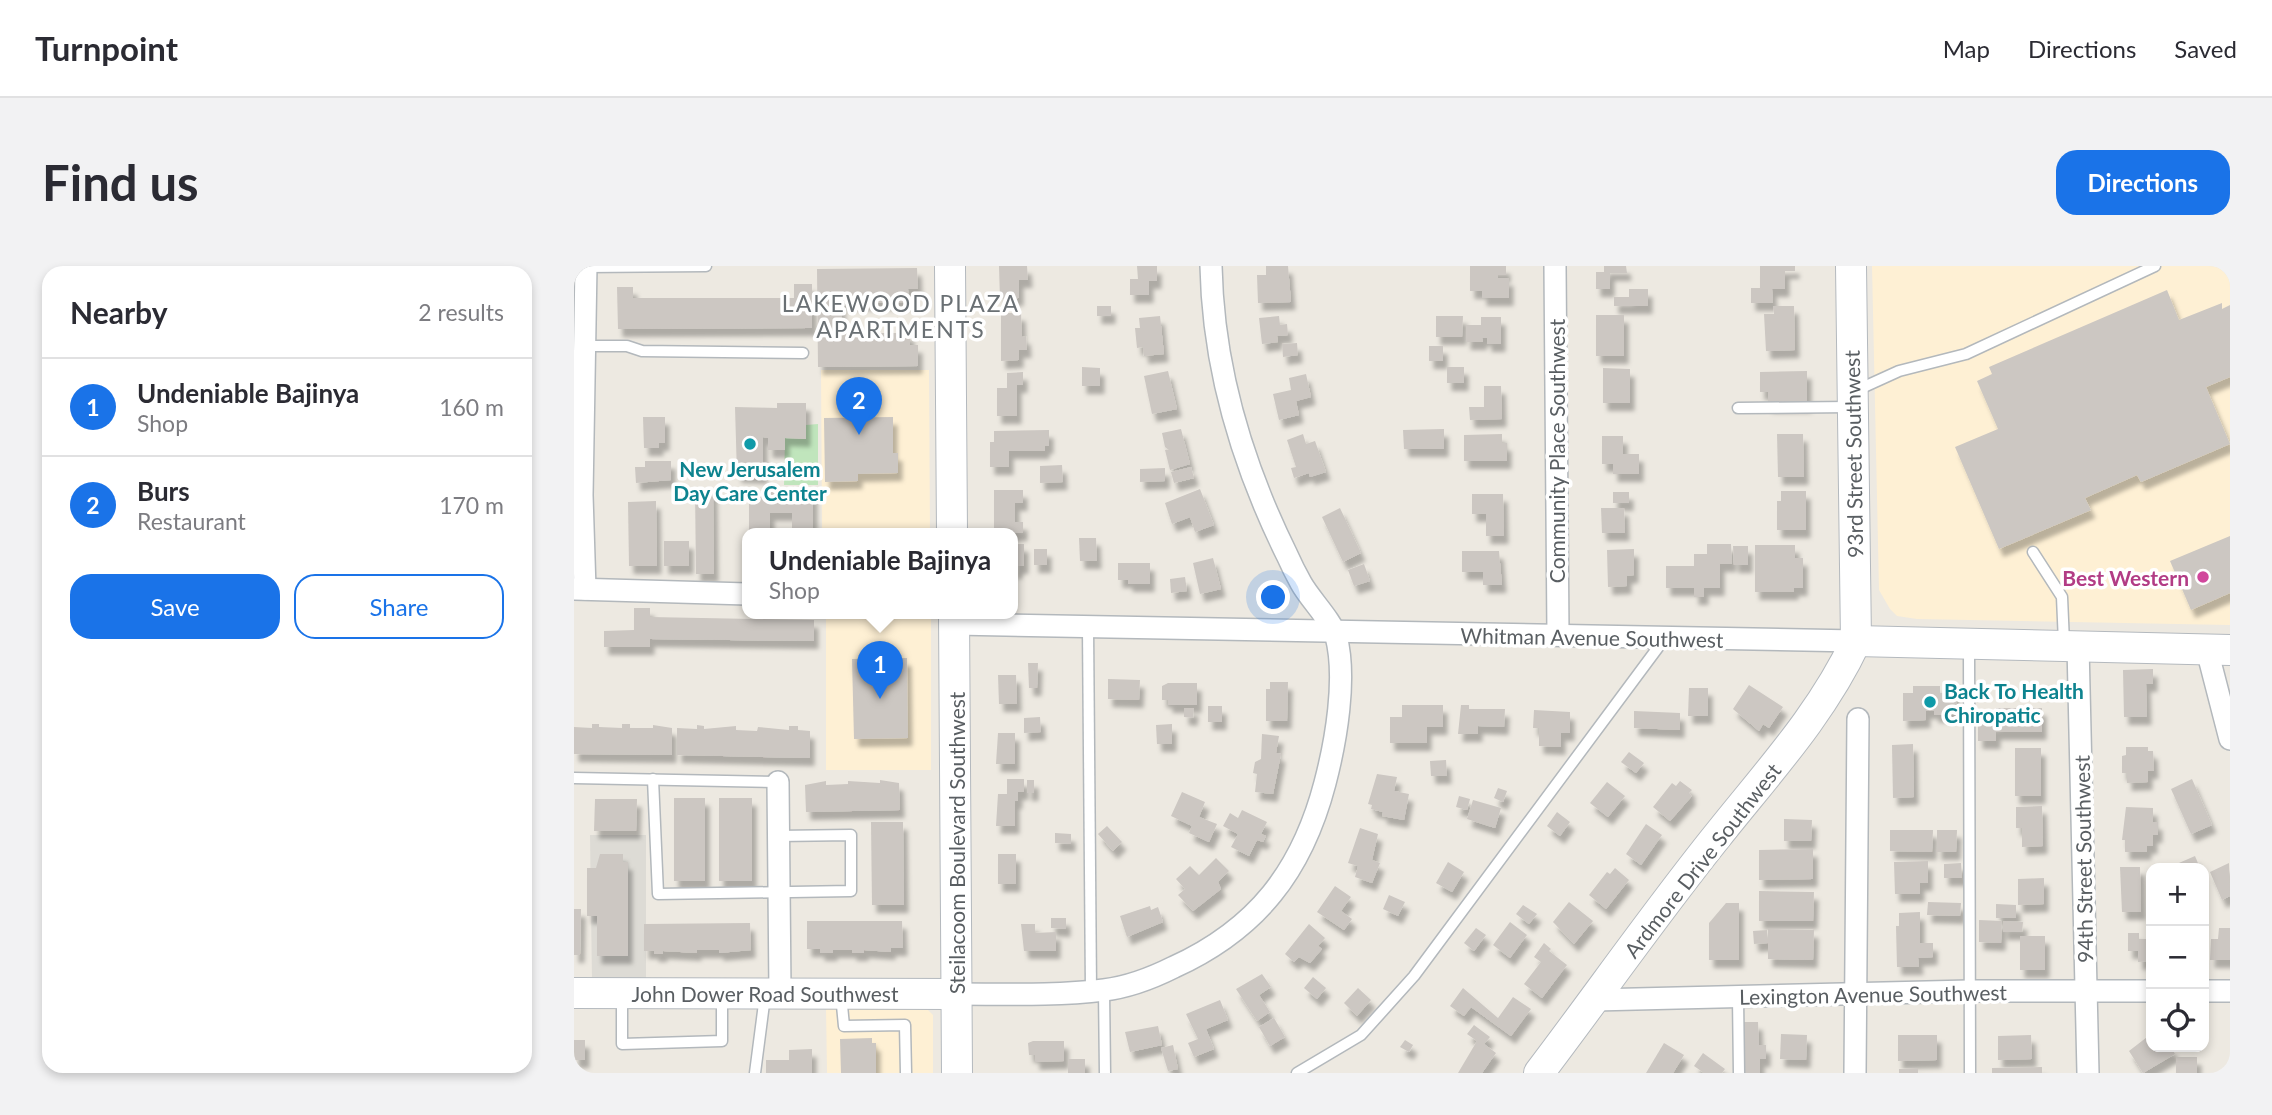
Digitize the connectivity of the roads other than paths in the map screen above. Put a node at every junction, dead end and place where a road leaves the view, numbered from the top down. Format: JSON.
{"nodes":[{"id":1,"x":706,"y":266,"type":"edge"},
{"id":2,"x":950,"y":266,"type":"edge"},
{"id":3,"x":1211,"y":266,"type":"edge"},
{"id":4,"x":1555,"y":266,"type":"edge"},
{"id":5,"x":1851,"y":266,"type":"edge"},
{"id":6,"x":2155,"y":266,"type":"edge"},
{"id":7,"x":586,"y":267,"type":"edge"},
{"id":8,"x":586,"y":346,"type":"junction"},
{"id":9,"x":803,"y":353,"type":"dead end"},
{"id":10,"x":579,"y":382,"type":"edge"},
{"id":11,"x":1853,"y":399,"type":"junction"},
{"id":12,"x":1738,"y":408,"type":"dead end"},
{"id":13,"x":578,"y":495,"type":"edge"},
{"id":14,"x":952,"y":528,"type":"edge"},
{"id":15,"x":2033,"y":551,"type":"dead end"},
{"id":16,"x":580,"y":589,"type":"edge"},
{"id":17,"x":742,"y":594,"type":"edge"},
{"id":18,"x":954,"y":619,"type":"edge"},
{"id":19,"x":1088,"y":628,"type":"junction"},
{"id":20,"x":1336,"y":634,"type":"junction"},
{"id":21,"x":1558,"y":635,"type":"junction"},
{"id":22,"x":1666,"y":637,"type":"junction"},
{"id":23,"x":1856,"y":641,"type":"junction"},
{"id":24,"x":1969,"y":643,"type":"junction"},
{"id":25,"x":2071,"y":646,"type":"junction"},
{"id":26,"x":2218,"y":650,"type":"edge"},
{"id":27,"x":1858,"y":719,"type":"dead end"},
{"id":28,"x":2230,"y":739,"type":"edge"},
{"id":29,"x":574,"y":778,"type":"edge"},
{"id":30,"x":653,"y":779,"type":"junction"},
{"id":31,"x":778,"y":782,"type":"joint"},
{"id":32,"x":778,"y":836,"type":"junction"},
{"id":33,"x":778,"y":891,"type":"junction"},
{"id":34,"x":1098,"y":990,"type":"junction"},
{"id":35,"x":2087,"y":990,"type":"junction"},
{"id":36,"x":2146,"y":990,"type":"edge"},
{"id":37,"x":1969,"y":991,"type":"junction"},
{"id":38,"x":2209,"y":991,"type":"edge"},
{"id":39,"x":2230,"y":991,"type":"edge"},
{"id":40,"x":722,"y":992,"type":"junction"},
{"id":41,"x":773,"y":992,"type":"junction"},
{"id":42,"x":574,"y":993,"type":"edge"},
{"id":43,"x":622,"y":993,"type":"junction"},
{"id":44,"x":841,"y":993,"type":"junction"},
{"id":45,"x":956,"y":993,"type":"junction"},
{"id":46,"x":1854,"y":995,"type":"junction"},
{"id":47,"x":1738,"y":998,"type":"junction"},
{"id":48,"x":1595,"y":1000,"type":"junction"},
{"id":49,"x":755,"y":1073,"type":"edge"},
{"id":50,"x":906,"y":1073,"type":"edge"},
{"id":51,"x":957,"y":1073,"type":"edge"},
{"id":52,"x":1105,"y":1073,"type":"edge"},
{"id":53,"x":1297,"y":1073,"type":"edge"},
{"id":54,"x":1539,"y":1073,"type":"edge"},
{"id":55,"x":1739,"y":1073,"type":"edge"},
{"id":56,"x":1856,"y":1073,"type":"edge"},
{"id":57,"x":1970,"y":1073,"type":"edge"},
{"id":58,"x":2088,"y":1073,"type":"edge"}],
"edges":[{"from":1,"to":7,"type":"lane"},
{"from":2,"to":14,"type":"street"},
{"from":3,"to":20,"type":"street"},
{"from":4,"to":21,"type":"street","name":"Community Place Southwest"},
{"from":5,"to":11,"type":"street","name":"93rd Street Southwest"},
{"from":6,"to":11,"type":"lane"},
{"from":7,"to":8,"type":"street"},
{"from":8,"to":9,"type":"lane"},
{"from":8,"to":10,"type":"street"},
{"from":10,"to":13,"type":"street"},
{"from":11,"to":12,"type":"lane"},
{"from":11,"to":23,"type":"street","name":"93rd Street Southwest"},
{"from":13,"to":16,"type":"street"},
{"from":15,"to":25,"type":"lane"},
{"from":16,"to":17,"type":"street"},
{"from":18,"to":19,"type":"street","name":"Whitman Avenue Southwest"},
{"from":18,"to":45,"type":"street","name":"Steilacoom Boulevard Southwest"},
{"from":19,"to":20,"type":"street","name":"Whitman Avenue Southwest"},
{"from":19,"to":34,"type":"lane"},
{"from":20,"to":21,"type":"street","name":"Whitman Avenue Southwest"},
{"from":20,"to":34,"type":"street"},
{"from":21,"to":22,"type":"street","name":"Whitman Avenue Southwest"},
{"from":22,"to":23,"type":"street","name":"Whitman Avenue Southwest"},
{"from":22,"to":53,"type":"lane"},
{"from":23,"to":24,"type":"street","name":"Whitman Avenue Southwest"},
{"from":23,"to":48,"type":"street","name":"Ardmore Drive Southwest"},
{"from":24,"to":25,"type":"street","name":"Whitman Avenue Southwest"},
{"from":24,"to":37,"type":"lane"},
{"from":25,"to":26,"type":"street","name":"Whitman Avenue Southwest"},
{"from":25,"to":35,"type":"street","name":"94th Street Southwest"},
{"from":26,"to":28,"type":"street"},
{"from":27,"to":46,"type":"street"},
{"from":29,"to":30,"type":"lane"},
{"from":30,"to":31,"type":"lane"},
{"from":30,"to":33,"type":"lane"},
{"from":31,"to":32,"type":"street"},
{"from":32,"to":33,"type":"street"},
{"from":32,"to":33,"type":"lane"},
{"from":33,"to":41,"type":"street"},
{"from":34,"to":45,"type":"street"},
{"from":34,"to":52,"type":"lane"},
{"from":35,"to":36,"type":"street","name":"Lexington Avenue Southwest"},
{"from":35,"to":37,"type":"street","name":"Lexington Avenue Southwest"},
{"from":35,"to":58,"type":"street","name":"94th Street Southwest"},
{"from":37,"to":46,"type":"street","name":"Lexington Avenue Southwest"},
{"from":37,"to":57,"type":"lane"},
{"from":38,"to":39,"type":"street"},
{"from":40,"to":41,"type":"street","name":"John Dower Road Southwest"},
{"from":40,"to":43,"type":"street","name":"John Dower Road Southwest"},
{"from":40,"to":43,"type":"lane"},
{"from":41,"to":44,"type":"street","name":"John Dower Road Southwest"},
{"from":41,"to":49,"type":"lane"},
{"from":42,"to":43,"type":"street","name":"John Dower Road Southwest"},
{"from":44,"to":45,"type":"street","name":"John Dower Road Southwest"},
{"from":44,"to":50,"type":"lane"},
{"from":45,"to":51,"type":"street","name":"Steilacoom Boulevard Southwest"},
{"from":46,"to":47,"type":"street","name":"Lexington Avenue Southwest"},
{"from":46,"to":56,"type":"street"},
{"from":47,"to":48,"type":"street","name":"Lexington Avenue Southwest"},
{"from":47,"to":55,"type":"lane"},
{"from":48,"to":54,"type":"street","name":"Ardmore Drive Southwest"}]}
